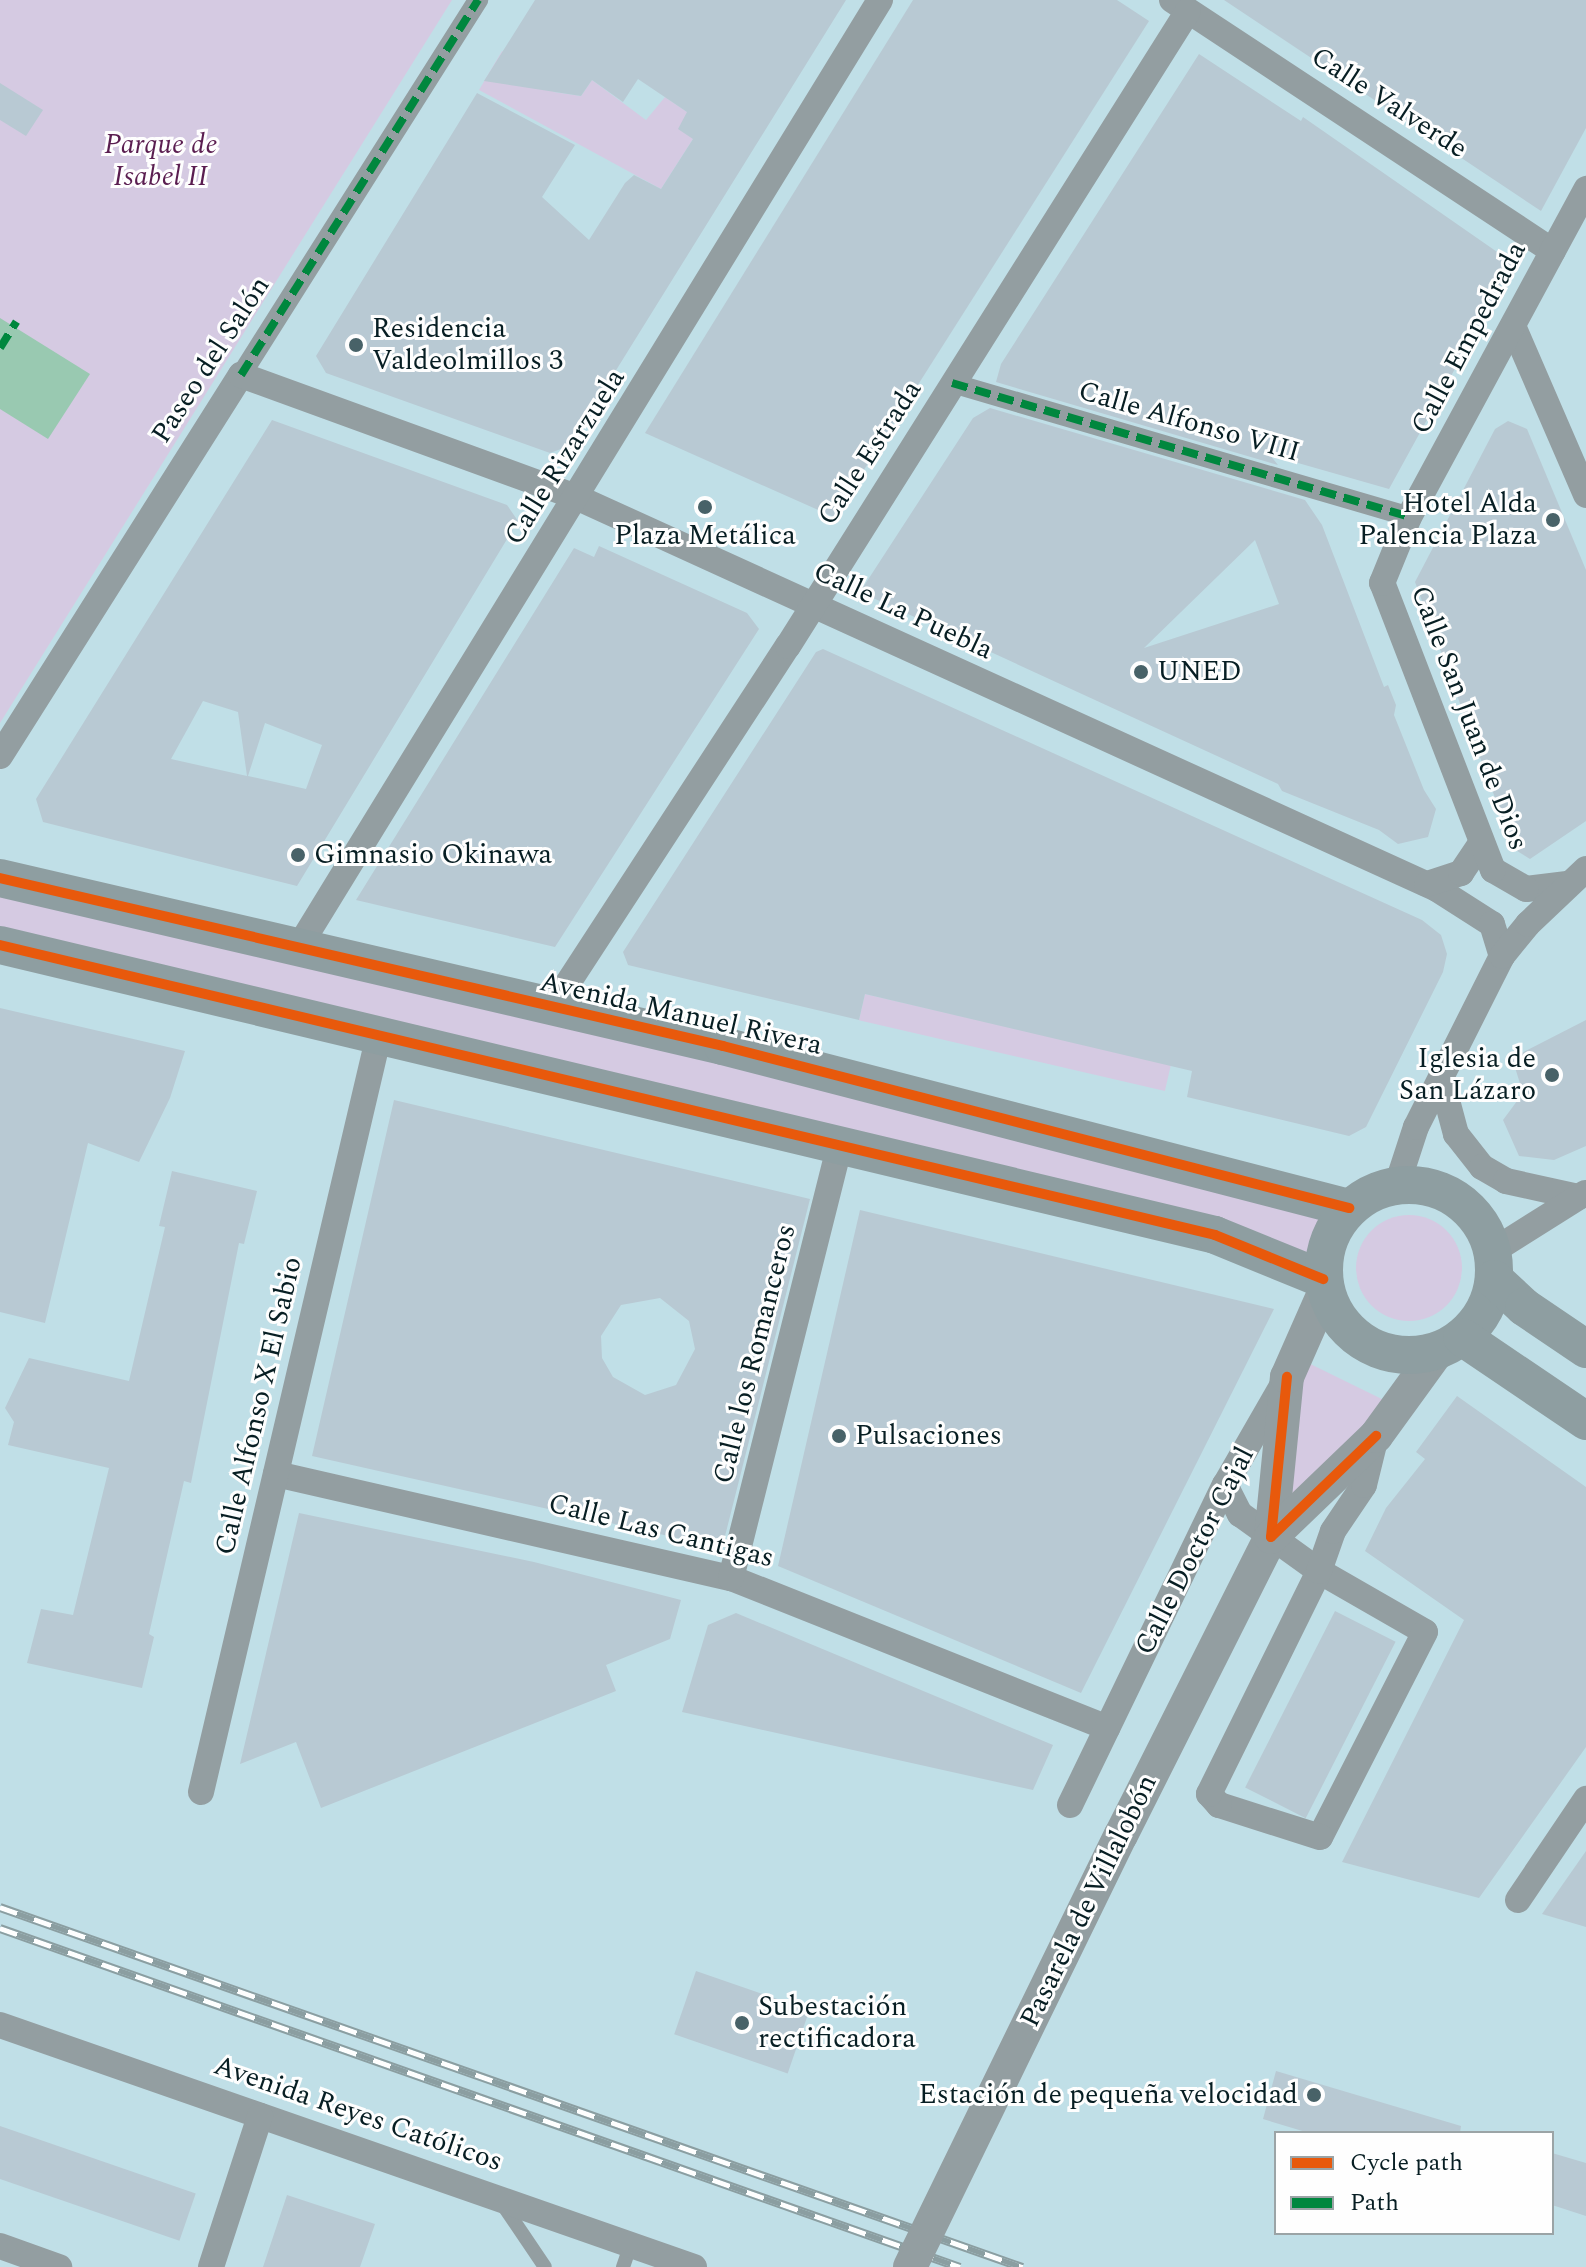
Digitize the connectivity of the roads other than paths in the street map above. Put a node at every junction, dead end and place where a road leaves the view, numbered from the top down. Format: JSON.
{"nodes":[{"id":1,"x":478,"y":0,"type":"edge"},
{"id":2,"x":880,"y":0,"type":"edge"},
{"id":3,"x":1180,"y":5,"type":"edge"},
{"id":4,"x":1586,"y":189,"type":"edge"},
{"id":5,"x":1553,"y":251,"type":"junction"},
{"id":6,"x":1513,"y":326,"type":"junction"},
{"id":7,"x":241,"y":375,"type":"junction"},
{"id":8,"x":952,"y":383,"type":"junction"},
{"id":9,"x":1583,"y":477,"type":"edge"},
{"id":10,"x":576,"y":497,"type":"junction"},
{"id":11,"x":1409,"y":517,"type":"junction"},
{"id":12,"x":813,"y":606,"type":"junction"},
{"id":13,"x":0,"y":756,"type":"edge"},
{"id":14,"x":1480,"y":845,"type":"junction"},
{"id":15,"x":1576,"y":877,"type":"edge"},
{"id":16,"x":0,"y":878,"type":"edge"},
{"id":17,"x":1427,"y":884,"type":"junction"},
{"id":18,"x":0,"y":945,"type":"edge"},
{"id":19,"x":300,"y":945,"type":"junction"},
{"id":20,"x":1502,"y":956,"type":"junction"},
{"id":21,"x":551,"y":1009,"type":"junction"},
{"id":22,"x":379,"y":1035,"type":"junction"},
{"id":23,"x":1441,"y":1078,"type":"junction"},
{"id":24,"x":840,"y":1144,"type":"junction"},
{"id":25,"x":1397,"y":1185,"type":"junction"},
{"id":26,"x":1582,"y":1195,"type":"edge"},
{"id":27,"x":1349,"y":1208,"type":"junction"},
{"id":28,"x":1494,"y":1265,"type":"junction"},
{"id":29,"x":1324,"y":1285,"type":"junction"},
{"id":30,"x":1450,"y":1344,"type":"junction"},
{"id":31,"x":1586,"y":1349,"type":"edge"},
{"id":32,"x":1287,"y":1377,"type":"junction"},
{"id":33,"x":1586,"y":1421,"type":"edge"},
{"id":34,"x":1376,"y":1436,"type":"junction"},
{"id":35,"x":276,"y":1474,"type":"junction"},
{"id":36,"x":1225,"y":1485,"type":"junction"},
{"id":37,"x":1271,"y":1537,"type":"junction"},
{"id":38,"x":1319,"y":1571,"type":"junction"},
{"id":39,"x":731,"y":1578,"type":"junction"},
{"id":40,"x":1107,"y":1728,"type":"junction"},
{"id":41,"x":201,"y":1792,"type":"dead end"},
{"id":42,"x":1586,"y":1799,"type":"edge"},
{"id":43,"x":1070,"y":1805,"type":"dead end"},
{"id":44,"x":1518,"y":1900,"type":"dead end"},
{"id":45,"x":0,"y":2025,"type":"edge"},
{"id":46,"x":260,"y":2116,"type":"junction"},
{"id":47,"x":496,"y":2195,"type":"junction"},
{"id":48,"x":0,"y":2246,"type":"edge"},
{"id":49,"x":627,"y":2255,"type":"edge"},
{"id":50,"x":59,"y":2267,"type":"edge"},
{"id":51,"x":211,"y":2267,"type":"edge"},
{"id":52,"x":545,"y":2267,"type":"edge"},
{"id":53,"x":694,"y":2267,"type":"edge"},
{"id":54,"x":910,"y":2267,"type":"edge"}],
"edges":[{"from":1,"to":7,"type":"street","name":"Paseo del Salón"},
{"from":2,"to":10,"type":"street","name":"Calle Rizarzuela"},
{"from":3,"to":5,"type":"street","name":"Calle Valverde"},
{"from":3,"to":8,"type":"street","name":"Calle Estrada"},
{"from":4,"to":5,"type":"street","name":"Calle Empedrada"},
{"from":5,"to":6,"type":"street","name":"Calle Empedrada"},
{"from":6,"to":9,"type":"street"},
{"from":6,"to":11,"type":"street","name":"Calle Empedrada"},
{"from":7,"to":10,"type":"street","name":"Calle La Puebla"},
{"from":7,"to":13,"type":"street","name":"Paseo del Salón"},
{"from":8,"to":11,"type":"street","name":"Calle Alfonso VIII"},
{"from":8,"to":12,"type":"street","name":"Calle Estrada"},
{"from":10,"to":12,"type":"street","name":"Calle La Puebla"},
{"from":10,"to":19,"type":"street","name":"Calle Rizarzuela"},
{"from":11,"to":14,"type":"street","name":"Calle San Juan de Dios"},
{"from":12,"to":17,"type":"street","name":"Calle La Puebla"},
{"from":12,"to":21,"type":"street","name":"Calle Estrada"},
{"from":14,"to":15,"type":"street","name":"Calle San Juan de Dios"},
{"from":14,"to":17,"type":"street"},
{"from":15,"to":20,"type":"street"},
{"from":16,"to":19,"type":"main road","name":"Avenida Manuel Rivera"},
{"from":17,"to":20,"type":"street","name":"Calle La Puebla"},
{"from":18,"to":22,"type":"main road"},
{"from":19,"to":21,"type":"main road","name":"Avenida Manuel Rivera"},
{"from":20,"to":23,"type":"street"},
{"from":21,"to":27,"type":"main road","name":"Avenida Manuel Rivera"},
{"from":22,"to":24,"type":"main road"},
{"from":22,"to":35,"type":"street","name":"Calle Alfonso X El Sabio"},
{"from":23,"to":25,"type":"street"},
{"from":23,"to":26,"type":"street"},
{"from":24,"to":29,"type":"main road"},
{"from":24,"to":39,"type":"street","name":"Calle los Romanceros"},
{"from":25,"to":27,"type":"main road"},
{"from":25,"to":28,"type":"main road"},
{"from":26,"to":28,"type":"street"},
{"from":27,"to":29,"type":"main road"},
{"from":28,"to":30,"type":"main road"},
{"from":28,"to":31,"type":"main road"},
{"from":29,"to":30,"type":"main road"},
{"from":29,"to":32,"type":"street","name":"Calle Doctor Cajal"},
{"from":30,"to":33,"type":"main road"},
{"from":30,"to":34,"type":"street"},
{"from":32,"to":36,"type":"street","name":"Calle Doctor Cajal"},
{"from":32,"to":37,"type":"street","name":"Calle Doctor Cajal"},
{"from":34,"to":37,"type":"street"},
{"from":34,"to":38,"type":"street"},
{"from":35,"to":39,"type":"street","name":"Calle Las Cantigas"},
{"from":35,"to":41,"type":"street","name":"Calle Alfonso X El Sabio"},
{"from":36,"to":37,"type":"street"},
{"from":36,"to":40,"type":"street","name":"Calle Doctor Cajal"},
{"from":37,"to":38,"type":"street"},
{"from":37,"to":54,"type":"street","name":"Pasarela de Villalobón","bridge":true},
{"from":38,"to":38,"type":"street"},
{"from":39,"to":40,"type":"street","name":"Calle Las Cantigas"},
{"from":40,"to":43,"type":"street","name":"Calle Doctor Cajal"},
{"from":42,"to":44,"type":"street"},
{"from":45,"to":46,"type":"street","name":"Avenida Reyes Católicos"},
{"from":46,"to":47,"type":"street","name":"Avenida Reyes Católicos"},
{"from":46,"to":51,"type":"street"},
{"from":47,"to":49,"type":"street","name":"Avenida Reyes Católicos"},
{"from":47,"to":52,"type":"lane"},
{"from":48,"to":50,"type":"street"},
{"from":49,"to":53,"type":"street","name":"Avenida Reyes Católicos"}]}
